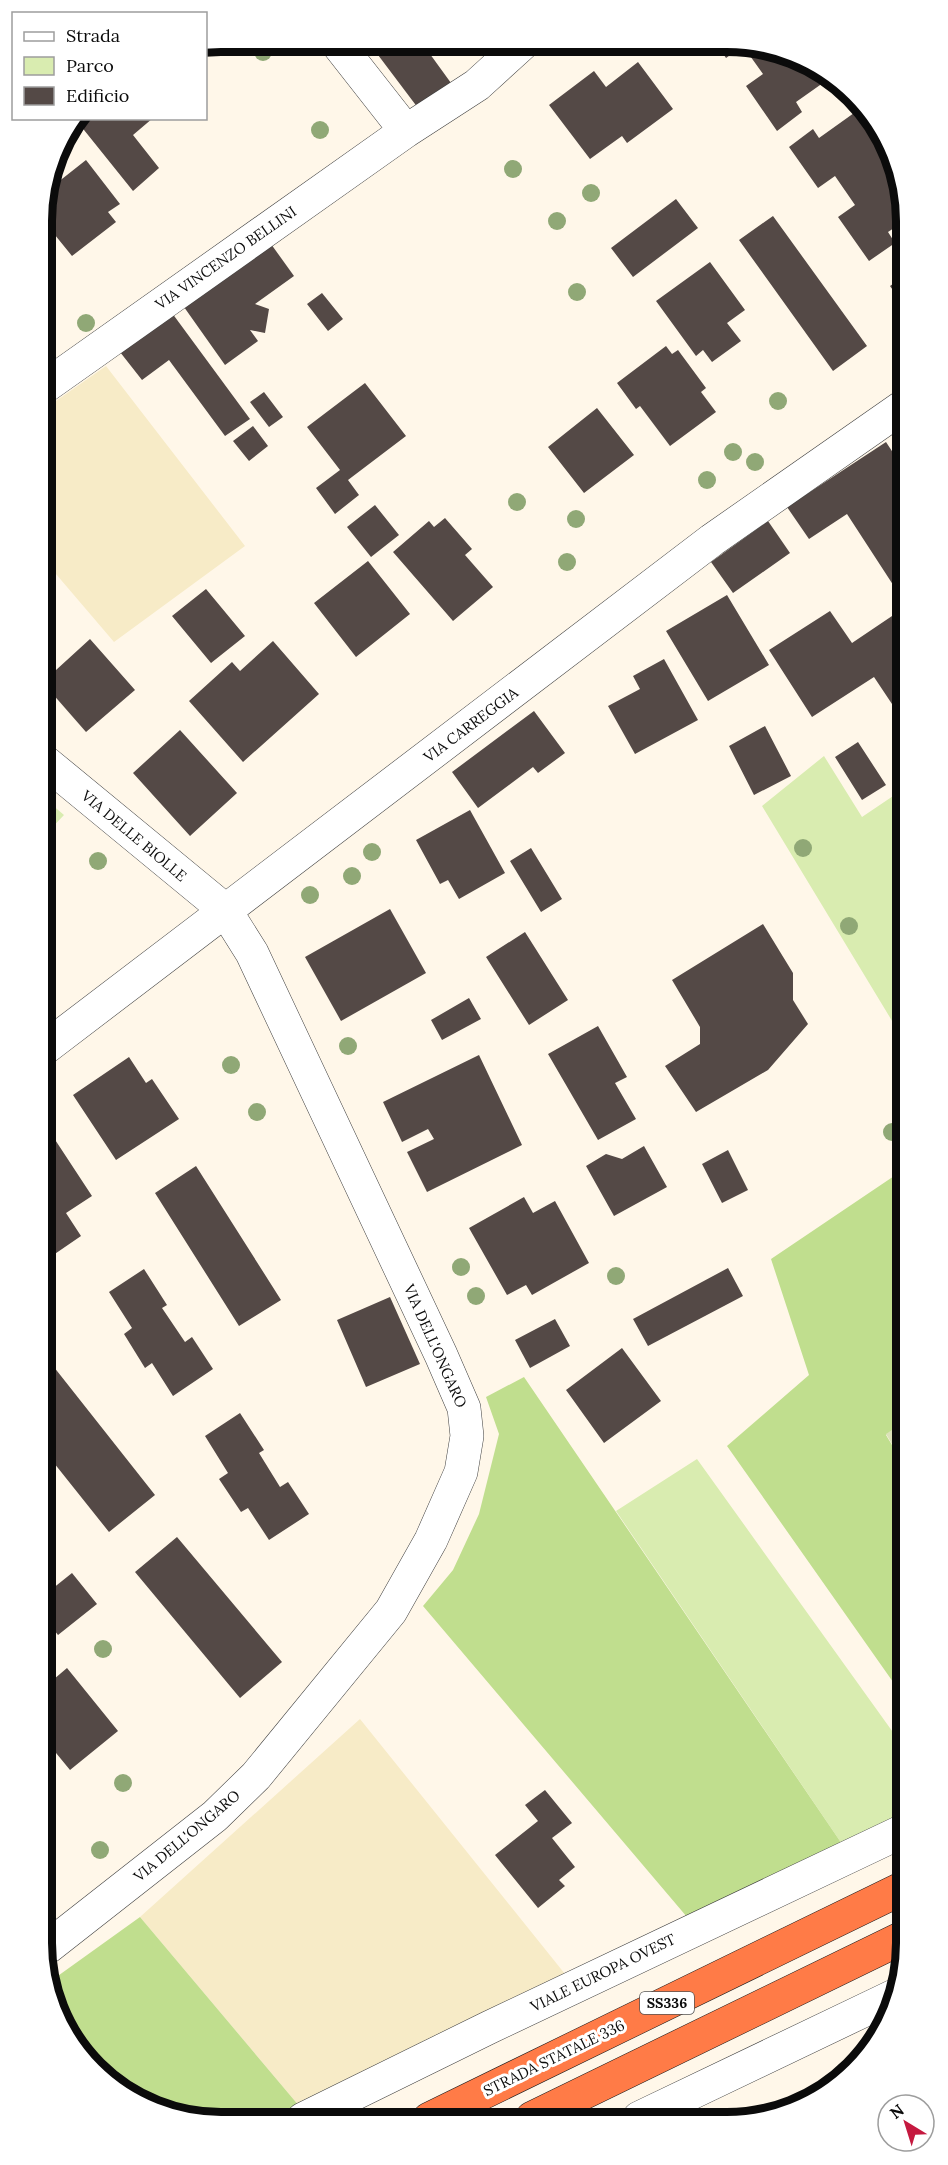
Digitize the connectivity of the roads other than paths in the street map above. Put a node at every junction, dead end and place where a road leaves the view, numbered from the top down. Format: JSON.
{"nodes":[{"id":1,"x":513,"y":52,"type":"edge"},
{"id":2,"x":345,"y":53,"type":"edge"},
{"id":3,"x":406,"y":130,"type":"junction"},
{"id":4,"x":53,"y":379,"type":"edge"},
{"id":5,"x":896,"y":412,"type":"edge"},
{"id":6,"x":53,"y":768,"type":"edge"},
{"id":7,"x":225,"y":910,"type":"junction"},
{"id":8,"x":53,"y":1042,"type":"edge"},
{"id":9,"x":895,"y":1835,"type":"edge"},
{"id":10,"x":895,"y":1892,"type":"edge"},
{"id":11,"x":895,"y":1941,"type":"edge"},
{"id":12,"x":52,"y":1944,"type":"edge"},
{"id":13,"x":886,"y":2000,"type":"edge"},
{"id":14,"x":317,"y":2112,"type":"edge"},
{"id":15,"x":443,"y":2112,"type":"edge"},
{"id":16,"x":544,"y":2112,"type":"edge"},
{"id":17,"x":652,"y":2112,"type":"edge"}],
"edges":[{"from":1,"to":3,"type":"street","name":"VIA VINCENZO BELLINI"},
{"from":2,"to":3,"type":"street"},
{"from":3,"to":4,"type":"street","name":"VIA VINCENZO BELLINI"},
{"from":5,"to":7,"type":"street","name":"VIA CARREGGIA"},
{"from":6,"to":7,"type":"street","name":"VIA DELLE BIOLLE"},
{"from":7,"to":8,"type":"street","name":"VIA CARREGGIA"},
{"from":7,"to":12,"type":"street","name":"VIA DELL'ONGARO"},
{"from":9,"to":14,"type":"street","name":"VIALE EUROPA OVEST"},
{"from":10,"to":15,"type":"highway","name":"STRADA STATALE 336","number":"SS336"},
{"from":11,"to":16,"type":"highway"},
{"from":13,"to":17,"type":"street"}]}
